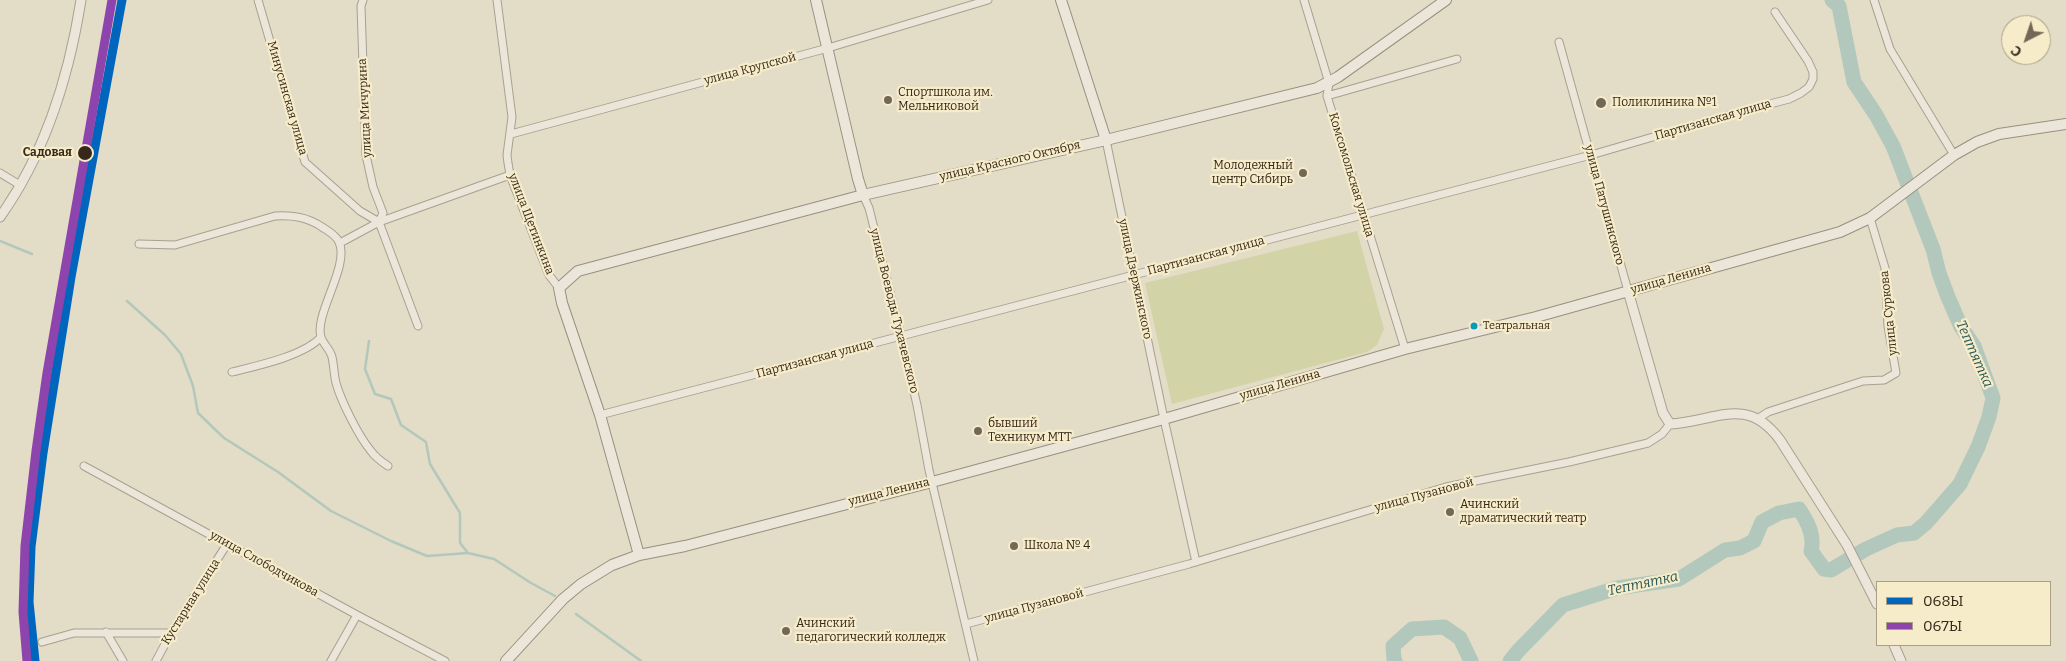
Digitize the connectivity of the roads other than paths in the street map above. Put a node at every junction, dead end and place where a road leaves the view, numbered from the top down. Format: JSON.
{"nodes":[{"id":1,"x":81,"y":0,"type":"edge"},
{"id":2,"x":258,"y":0,"type":"edge"},
{"id":3,"x":363,"y":0,"type":"edge"},
{"id":4,"x":497,"y":0,"type":"edge"},
{"id":5,"x":816,"y":0,"type":"edge"},
{"id":6,"x":988,"y":0,"type":"edge"},
{"id":7,"x":1061,"y":0,"type":"edge"},
{"id":8,"x":1304,"y":0,"type":"edge"},
{"id":9,"x":1446,"y":0,"type":"edge"},
{"id":10,"x":1874,"y":0,"type":"edge"},
{"id":11,"x":1775,"y":12,"type":"dead end"},
{"id":12,"x":1559,"y":42,"type":"dead end"},
{"id":13,"x":828,"y":48,"type":"junction"},
{"id":14,"x":1458,"y":59,"type":"dead end"},
{"id":15,"x":1329,"y":83,"type":"junction"},
{"id":16,"x":1327,"y":96,"type":"junction"},
{"id":17,"x":2066,"y":124,"type":"edge"},
{"id":18,"x":511,"y":134,"type":"junction"},
{"id":19,"x":1106,"y":140,"type":"junction"},
{"id":20,"x":1591,"y":155,"type":"junction"},
{"id":21,"x":1954,"y":155,"type":"junction"},
{"id":22,"x":0,"y":173,"type":"edge"},
{"id":23,"x":510,"y":175,"type":"junction"},
{"id":24,"x":20,"y":185,"type":"junction"},
{"id":25,"x":863,"y":195,"type":"junction"},
{"id":26,"x":1362,"y":215,"type":"junction"},
{"id":27,"x":0,"y":217,"type":"edge"},
{"id":28,"x":1870,"y":218,"type":"junction"},
{"id":29,"x":380,"y":222,"type":"junction"},
{"id":30,"x":340,"y":243,"type":"junction"},
{"id":31,"x":139,"y":244,"type":"dead end"},
{"id":32,"x":1134,"y":275,"type":"junction"},
{"id":33,"x":559,"y":288,"type":"junction"},
{"id":34,"x":1628,"y":291,"type":"junction"},
{"id":35,"x":418,"y":326,"type":"dead end"},
{"id":36,"x":901,"y":336,"type":"junction"},
{"id":37,"x":320,"y":337,"type":"junction"},
{"id":38,"x":1405,"y":349,"type":"junction"},
{"id":39,"x":232,"y":372,"type":"dead end"},
{"id":40,"x":600,"y":415,"type":"junction"},
{"id":41,"x":1759,"y":418,"type":"junction"},
{"id":42,"x":1164,"y":419,"type":"junction"},
{"id":43,"x":1670,"y":424,"type":"junction"},
{"id":44,"x":84,"y":466,"type":"dead end"},
{"id":45,"x":388,"y":466,"type":"dead end"},
{"id":46,"x":932,"y":482,"type":"junction"},
{"id":47,"x":227,"y":544,"type":"junction"},
{"id":48,"x":639,"y":555,"type":"junction"},
{"id":49,"x":1196,"y":562,"type":"junction"},
{"id":50,"x":1876,"y":602,"type":"edge"},
{"id":51,"x":357,"y":615,"type":"junction"},
{"id":52,"x":966,"y":624,"type":"junction"},
{"id":53,"x":106,"y":632,"type":"junction"},
{"id":54,"x":170,"y":633,"type":"junction"},
{"id":55,"x":42,"y":642,"type":"dead end"},
{"id":56,"x":1894,"y":646,"type":"edge"},
{"id":57,"x":124,"y":661,"type":"edge"},
{"id":58,"x":156,"y":661,"type":"edge"},
{"id":59,"x":331,"y":661,"type":"edge"},
{"id":60,"x":445,"y":661,"type":"edge"},
{"id":61,"x":506,"y":661,"type":"edge"},
{"id":62,"x":974,"y":661,"type":"edge"},
{"id":63,"x":1901,"y":661,"type":"edge"}],
"edges":[{"from":1,"to":24,"type":"street"},
{"from":2,"to":29,"type":"street","name":"Минусинская улица"},
{"from":3,"to":29,"type":"street","name":"улица Мичурина"},
{"from":4,"to":18,"type":"street","name":"улица Щетинкина"},
{"from":5,"to":13,"type":"main road","name":"улица Воеводы Тухачевского"},
{"from":6,"to":13,"type":"street","name":"улица Крупской"},
{"from":7,"to":19,"type":"main road","name":"улица Дзержинского"},
{"from":8,"to":15,"type":"street","name":"Комсомольская улица"},
{"from":9,"to":15,"type":"main road","name":"улица Красного Октября"},
{"from":10,"to":21,"type":"street"},
{"from":11,"to":20,"type":"street","name":"Партизанская улица"},
{"from":12,"to":20,"type":"street","name":"улица Патушинского"},
{"from":13,"to":18,"type":"street","name":"улица Крупской"},
{"from":13,"to":25,"type":"main road","name":"улица Воеводы Тухачевского"},
{"from":14,"to":16,"type":"street"},
{"from":15,"to":16,"type":"street","name":"Комсомольская улица"},
{"from":15,"to":19,"type":"main road","name":"улица Красного Октября"},
{"from":16,"to":26,"type":"street","name":"Комсомольская улица"},
{"from":17,"to":21,"type":"main road","name":"улица Ленина"},
{"from":18,"to":23,"type":"street","name":"улица Щетинкина"},
{"from":19,"to":25,"type":"main road","name":"улица Красного Октября"},
{"from":19,"to":32,"type":"street","name":"улица Дзержинского"},
{"from":20,"to":26,"type":"street","name":"Партизанская улица"},
{"from":20,"to":34,"type":"street","name":"улица Патушинского"},
{"from":21,"to":28,"type":"main road","name":"улица Ленина"},
{"from":22,"to":24,"type":"street"},
{"from":23,"to":29,"type":"street"},
{"from":23,"to":33,"type":"street","name":"улица Щетинкина"},
{"from":24,"to":27,"type":"street"},
{"from":25,"to":33,"type":"main road","name":"улица Красного Октября"},
{"from":25,"to":36,"type":"street","name":"улица Воеводы Тухачевского"},
{"from":26,"to":32,"type":"street","name":"Партизанская улица"},
{"from":26,"to":38,"type":"street","name":"Комсомольская улица"},
{"from":28,"to":34,"type":"main road","name":"улица Ленина"},
{"from":28,"to":41,"type":"street","name":"улица Суркова"},
{"from":29,"to":30,"type":"street"},
{"from":29,"to":35,"type":"street","name":"улица Мичурина"},
{"from":30,"to":31,"type":"street"},
{"from":30,"to":37,"type":"street"},
{"from":32,"to":36,"type":"street","name":"Партизанская улица"},
{"from":32,"to":42,"type":"street","name":"улица Дзержинского"},
{"from":33,"to":40,"type":"main road","name":"улица Щетинкина"},
{"from":34,"to":38,"type":"main road","name":"улица Ленина"},
{"from":34,"to":43,"type":"street","name":"улица Патушинского"},
{"from":36,"to":40,"type":"street","name":"Партизанская улица"},
{"from":36,"to":46,"type":"street","name":"улица Воеводы Тухачевского"},
{"from":37,"to":39,"type":"street"},
{"from":37,"to":45,"type":"street"},
{"from":38,"to":42,"type":"main road","name":"улица Ленина"},
{"from":40,"to":48,"type":"main road","name":"улица Щетинкина"},
{"from":41,"to":43,"type":"street"},
{"from":41,"to":50,"type":"street"},
{"from":42,"to":46,"type":"main road","name":"улица Ленина"},
{"from":42,"to":49,"type":"street","name":"улица Дзержинского"},
{"from":43,"to":49,"type":"street","name":"улица Пузановой"},
{"from":44,"to":47,"type":"street","name":"улица Слободчикова"},
{"from":46,"to":48,"type":"main road","name":"улица Ленина"},
{"from":46,"to":52,"type":"street","name":"улица Воеводы Тухачевского"},
{"from":47,"to":51,"type":"street","name":"улица Слободчикова"},
{"from":47,"to":54,"type":"street","name":"Кустарная улица"},
{"from":48,"to":61,"type":"main road","name":"улица Ленина"},
{"from":49,"to":52,"type":"street","name":"улица Пузановой"},
{"from":51,"to":59,"type":"street"},
{"from":51,"to":60,"type":"street","name":"улица Слободчикова"},
{"from":52,"to":62,"type":"street","name":"улица Воеводы Тухачевского"},
{"from":53,"to":54,"type":"street"},
{"from":53,"to":55,"type":"street"},
{"from":53,"to":57,"type":"street"},
{"from":54,"to":58,"type":"street","name":"Кустарная улица"},
{"from":56,"to":63,"type":"street"}]}
